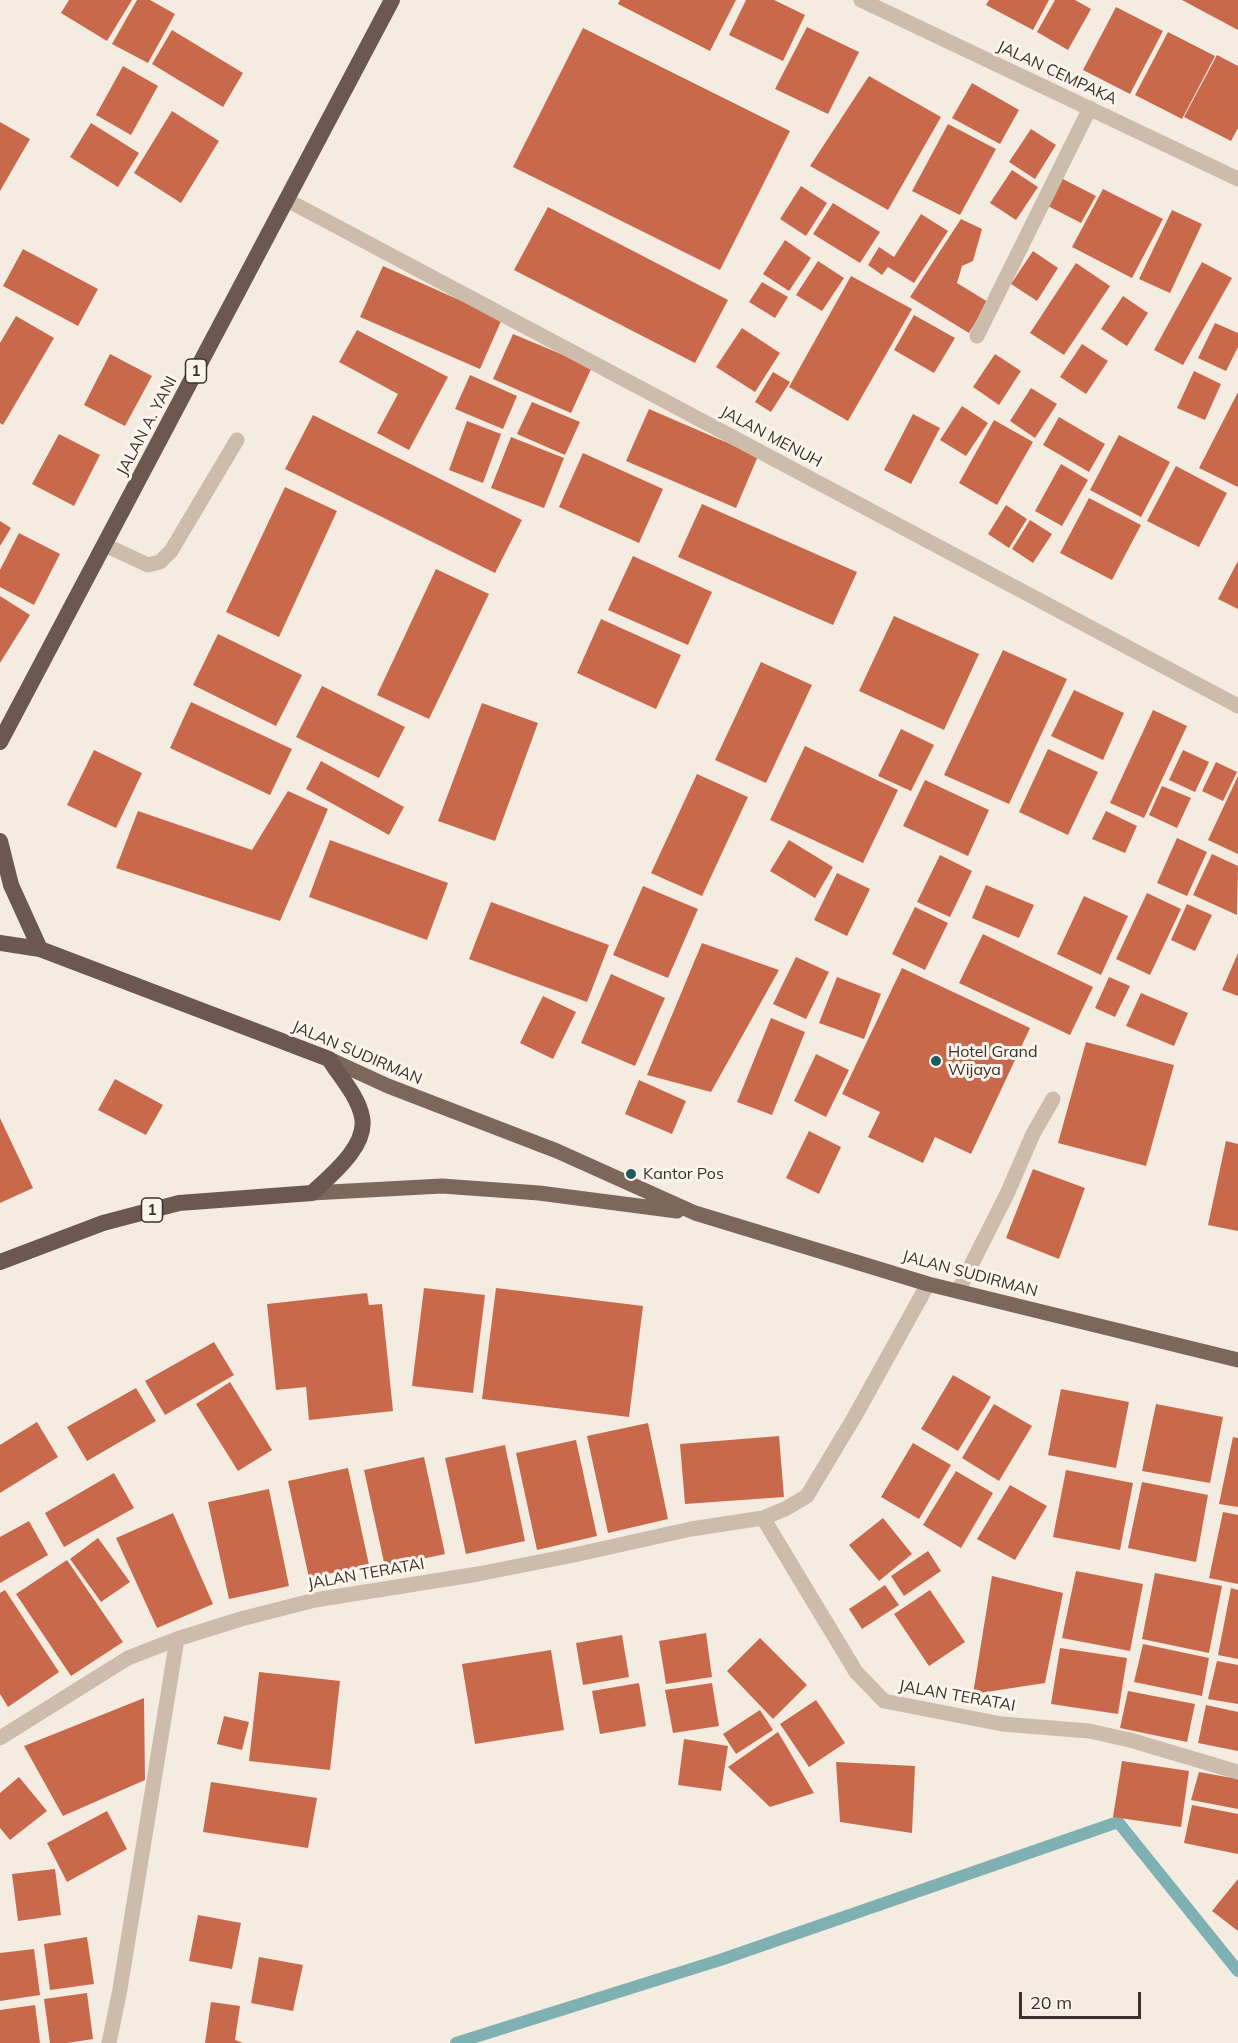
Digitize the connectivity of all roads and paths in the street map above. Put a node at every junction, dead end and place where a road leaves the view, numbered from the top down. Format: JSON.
{"nodes":[{"id":1,"x":861,"y":0,"type":"edge"},
{"id":2,"x":387,"y":2,"type":"edge"},
{"id":3,"x":1090,"y":108,"type":"junction"},
{"id":4,"x":1238,"y":179,"type":"edge"},
{"id":5,"x":287,"y":200,"type":"junction"},
{"id":6,"x":977,"y":336,"type":"dead end"},
{"id":7,"x":237,"y":440,"type":"dead end"},
{"id":8,"x":105,"y":545,"type":"junction"},
{"id":9,"x":1238,"y":706,"type":"edge"},
{"id":10,"x":0,"y":742,"type":"edge"},
{"id":11,"x":0,"y":841,"type":"edge"},
{"id":12,"x":0,"y":943,"type":"edge"},
{"id":13,"x":40,"y":949,"type":"junction"},
{"id":14,"x":329,"y":1059,"type":"junction"},
{"id":15,"x":1053,"y":1099,"type":"dead end"},
{"id":16,"x":312,"y":1193,"type":"junction"},
{"id":17,"x":695,"y":1213,"type":"junction"},
{"id":18,"x":0,"y":1262,"type":"edge"},
{"id":19,"x":928,"y":1284,"type":"junction"},
{"id":20,"x":958,"y":1291,"type":"junction"},
{"id":21,"x":1238,"y":1360,"type":"edge"},
{"id":22,"x":763,"y":1518,"type":"junction"},
{"id":23,"x":177,"y":1639,"type":"junction"},
{"id":24,"x":0,"y":1738,"type":"edge"},
{"id":25,"x":1238,"y":1772,"type":"edge"},
{"id":26,"x":109,"y":2043,"type":"edge"}],
"edges":[{"from":1,"to":3,"type":"street","name":"JALAN CEMPAKA"},
{"from":2,"to":5,"type":"highway","name":"JALAN A. YANI","number":"1"},
{"from":3,"to":4,"type":"street","name":"JALAN CEMPAKA"},
{"from":3,"to":6,"type":"street"},
{"from":5,"to":8,"type":"highway","name":"JALAN A. YANI","number":"1"},
{"from":5,"to":9,"type":"street","name":"JALAN MENUH"},
{"from":7,"to":8,"type":"street"},
{"from":8,"to":10,"type":"highway","name":"JALAN A. YANI","number":"1"},
{"from":11,"to":13,"type":"highway"},
{"from":12,"to":13,"type":"highway","name":"JALAN SUDIRMAN"},
{"from":13,"to":14,"type":"highway","name":"JALAN SUDIRMAN"},
{"from":14,"to":16,"type":"highway"},
{"from":14,"to":17,"type":"main road","name":"JALAN SUDIRMAN"},
{"from":15,"to":20,"type":"street"},
{"from":16,"to":17,"type":"main road","name":"JALAN SUDIRMAN"},
{"from":16,"to":18,"type":"highway","name":"JALAN SUDIRMAN","number":"1"},
{"from":17,"to":19,"type":"main road","name":"JALAN SUDIRMAN"},
{"from":19,"to":20,"type":"main road","name":"JALAN SUDIRMAN"},
{"from":19,"to":22,"type":"street","name":"JALAN TERATAI"},
{"from":20,"to":21,"type":"main road","name":"JALAN SUDIRMAN"},
{"from":22,"to":23,"type":"street","name":"JALAN TERATAI"},
{"from":22,"to":25,"type":"street","name":"JALAN TERATAI"},
{"from":23,"to":24,"type":"street","name":"JALAN TERATAI"},
{"from":23,"to":26,"type":"street"}]}
